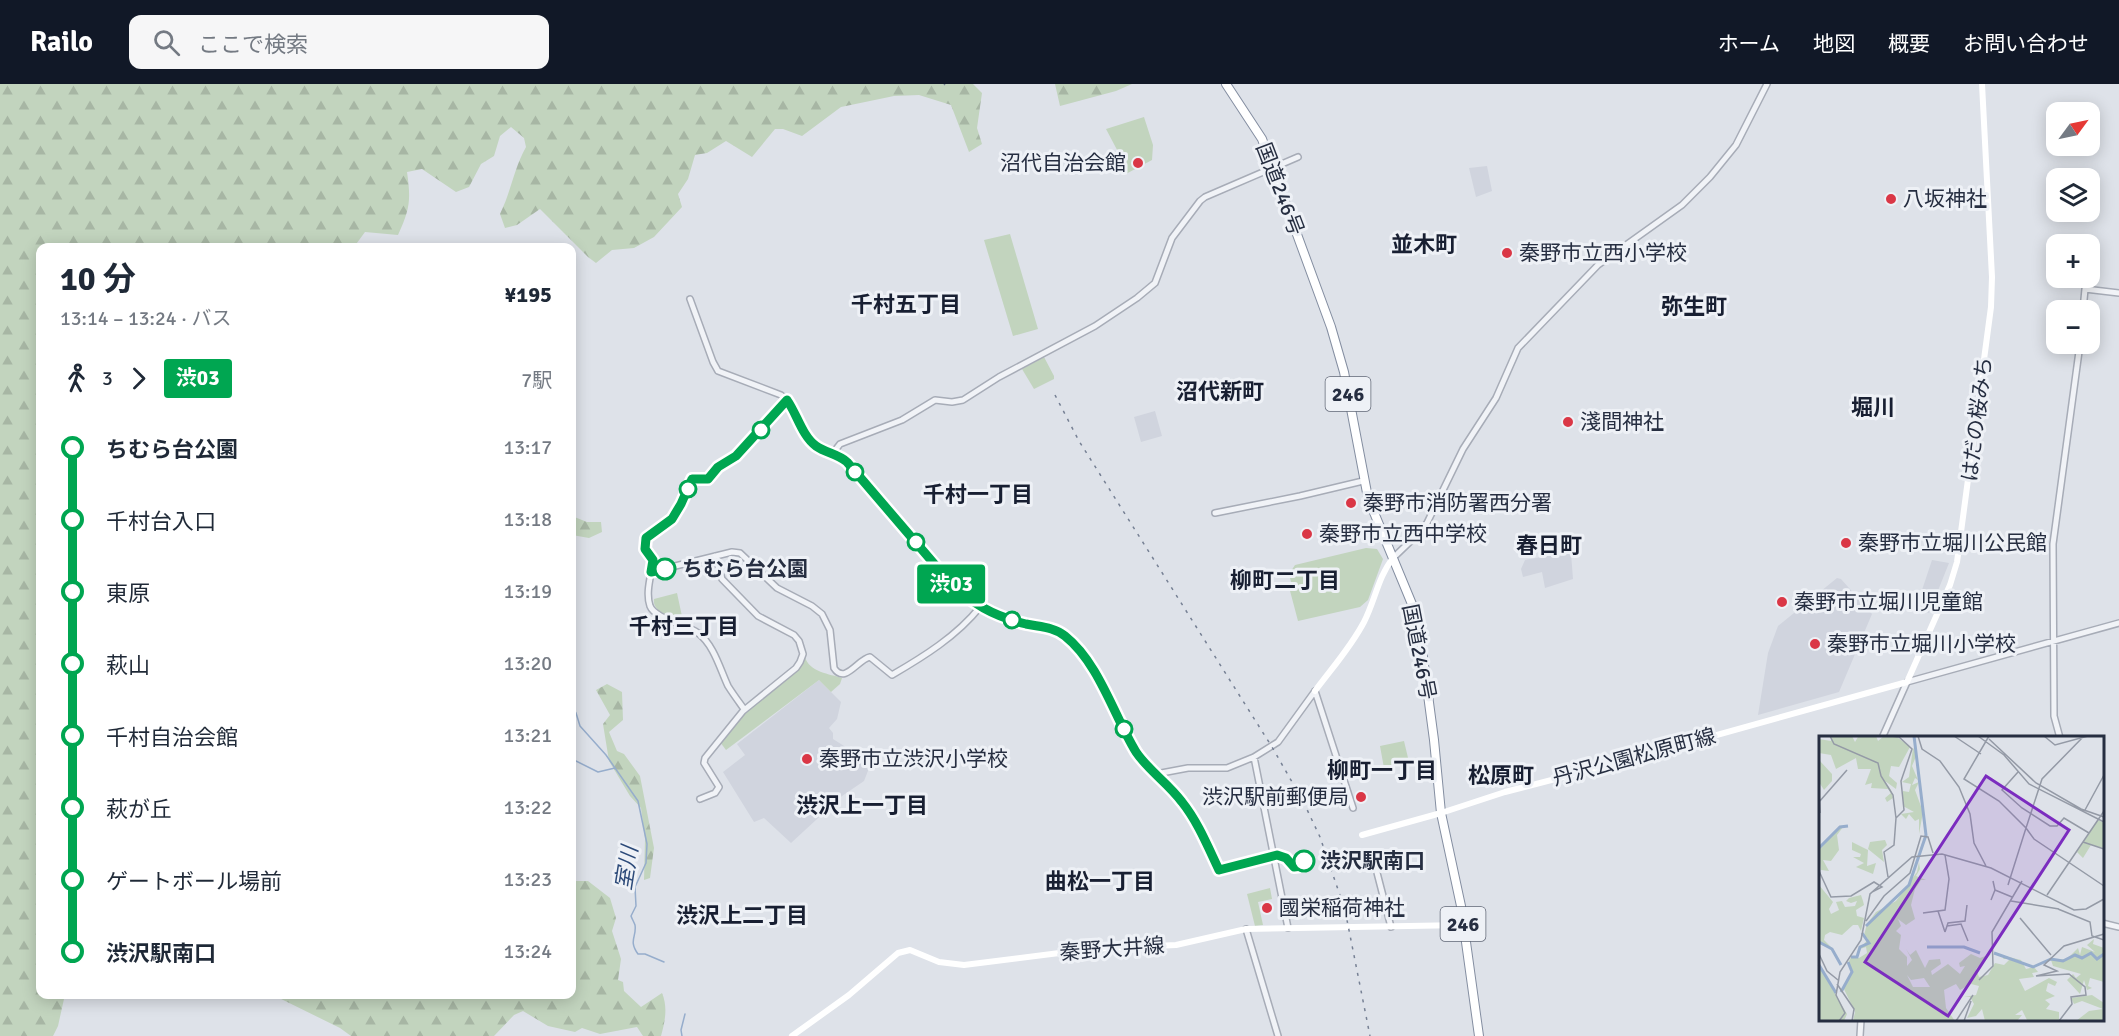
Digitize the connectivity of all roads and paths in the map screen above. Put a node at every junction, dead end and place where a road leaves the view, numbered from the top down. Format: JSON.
{"nodes":[{"id":1,"x":1226,"y":84,"type":"edge"},
{"id":2,"x":1767,"y":84,"type":"edge"},
{"id":3,"x":1982,"y":84,"type":"edge"},
{"id":4,"x":1298,"y":157,"type":"dead end"},
{"id":5,"x":1273,"y":168,"type":"junction"},
{"id":6,"x":2119,"y":293,"type":"edge"},
{"id":7,"x":690,"y":299,"type":"dead end"},
{"id":8,"x":2084,"y":300,"type":"edge"},
{"id":9,"x":2079,"y":354,"type":"edge"},
{"id":10,"x":787,"y":400,"type":"junction"},
{"id":11,"x":1364,"y":481,"type":"junction"},
{"id":12,"x":1215,"y":513,"type":"dead end"},
{"id":13,"x":715,"y":556,"type":"junction"},
{"id":14,"x":1393,"y":558,"type":"junction"},
{"id":15,"x":651,"y":572,"type":"junction"},
{"id":16,"x":980,"y":608,"type":"dead end"},
{"id":17,"x":2119,"y":623,"type":"edge"},
{"id":18,"x":2055,"y":641,"type":"junction"},
{"id":19,"x":1907,"y":682,"type":"junction"},
{"id":20,"x":1315,"y":691,"type":"junction"},
{"id":21,"x":744,"y":709,"type":"junction"},
{"id":22,"x":1883,"y":736,"type":"edge"},
{"id":23,"x":2059,"y":736,"type":"edge"},
{"id":24,"x":1254,"y":756,"type":"junction"},
{"id":25,"x":1156,"y":774,"type":"dead end"},
{"id":26,"x":700,"y":799,"type":"dead end"},
{"id":27,"x":1353,"y":808,"type":"dead end"},
{"id":28,"x":1441,"y":813,"type":"junction"},
{"id":29,"x":1362,"y":835,"type":"dead end"},
{"id":30,"x":1276,"y":855,"type":"junction"},
{"id":31,"x":1367,"y":855,"type":"dead end"},
{"id":32,"x":1219,"y":870,"type":"dead end"},
{"id":33,"x":2104,"y":923,"type":"edge"},
{"id":34,"x":1464,"y":925,"type":"junction"},
{"id":35,"x":1391,"y":927,"type":"junction"},
{"id":36,"x":2119,"y":927,"type":"edge"},
{"id":37,"x":1288,"y":928,"type":"junction"},
{"id":38,"x":1246,"y":929,"type":"junction"},
{"id":39,"x":1861,"y":1021,"type":"edge"},
{"id":40,"x":792,"y":1036,"type":"edge"},
{"id":41,"x":1278,"y":1036,"type":"edge"},
{"id":42,"x":1479,"y":1036,"type":"edge"},
{"id":43,"x":1860,"y":1036,"type":"edge"}],
"edges":[{"from":1,"to":5,"type":"highway","name":"国道246号","number":"246"},
{"from":2,"to":14,"type":"street"},
{"from":3,"to":19,"type":"main road","name":"はだの桜みち"},
{"from":4,"to":5,"type":"street"},
{"from":5,"to":10,"type":"street"},
{"from":5,"to":11,"type":"highway","name":"国道246号","number":"246"},
{"from":6,"to":8,"type":"street"},
{"from":7,"to":10,"type":"street"},
{"from":9,"to":18,"type":"street"},
{"from":10,"to":15,"type":"street"},
{"from":11,"to":12,"type":"street"},
{"from":11,"to":14,"type":"highway","name":"国道246号","number":"246"},
{"from":13,"to":15,"type":"street"},
{"from":13,"to":16,"type":"street"},
{"from":13,"to":21,"type":"street"},
{"from":14,"to":20,"type":"main road"},
{"from":14,"to":28,"type":"highway","name":"国道246号","number":"246"},
{"from":15,"to":21,"type":"street"},
{"from":17,"to":18,"type":"street"},
{"from":18,"to":19,"type":"street"},
{"from":18,"to":23,"type":"street"},
{"from":19,"to":22,"type":"street","name":"はだの桜みち"},
{"from":19,"to":28,"type":"main road","name":"丹沢公園松原町線"},
{"from":20,"to":24,"type":"street"},
{"from":20,"to":27,"type":"street"},
{"from":21,"to":26,"type":"street"},
{"from":24,"to":25,"type":"street"},
{"from":24,"to":30,"type":"street"},
{"from":28,"to":29,"type":"main road","name":"丹沢公園松原町線"},
{"from":28,"to":34,"type":"highway","name":"国道246号","number":"246"},
{"from":30,"to":32,"type":"street"},
{"from":30,"to":37,"type":"street"},
{"from":31,"to":35,"type":"street"},
{"from":33,"to":36,"type":"street"},
{"from":34,"to":35,"type":"main road","name":"秦野大井線"},
{"from":34,"to":42,"type":"highway","name":"国道246号","number":"246"},
{"from":35,"to":37,"type":"main road","name":"秦野大井線"},
{"from":37,"to":38,"type":"main road","name":"秦野大井線"},
{"from":38,"to":40,"type":"main road","name":"秦野大井線"},
{"from":38,"to":41,"type":"street"},
{"from":39,"to":43,"type":"street"}]}
